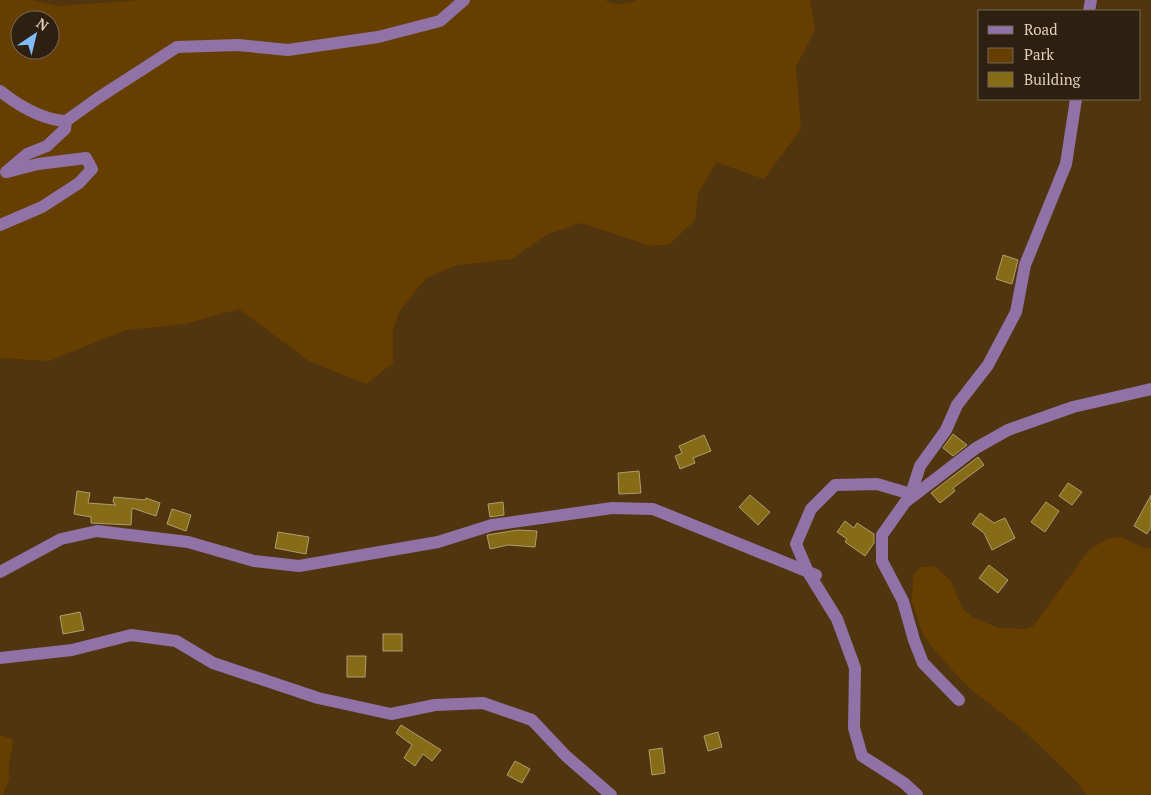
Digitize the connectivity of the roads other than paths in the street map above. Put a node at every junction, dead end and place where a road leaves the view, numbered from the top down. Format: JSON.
{"nodes":[{"id":1,"x":464,"y":0,"type":"edge"},
{"id":2,"x":0,"y":91,"type":"edge"},
{"id":3,"x":1076,"y":100,"type":"edge"},
{"id":4,"x":66,"y":121,"type":"junction"},
{"id":5,"x":3,"y":173,"type":"edge"},
{"id":6,"x":0,"y":225,"type":"edge"},
{"id":7,"x":1151,"y":389,"type":"edge"},
{"id":8,"x":908,"y":498,"type":"junction"},
{"id":9,"x":0,"y":572,"type":"edge"},
{"id":10,"x":812,"y":574,"type":"junction"},
{"id":11,"x":0,"y":658,"type":"edge"},
{"id":12,"x":958,"y":700,"type":"dead end"},
{"id":13,"x":611,"y":795,"type":"edge"},
{"id":14,"x":917,"y":795,"type":"edge"}],
"edges":[{"from":1,"to":4,"type":"street"},
{"from":2,"to":4,"type":"street"},
{"from":3,"to":8,"type":"street"},
{"from":4,"to":5,"type":"street"},
{"from":5,"to":6,"type":"street"},
{"from":7,"to":8,"type":"street"},
{"from":8,"to":10,"type":"street"},
{"from":8,"to":12,"type":"street"},
{"from":9,"to":10,"type":"street"},
{"from":10,"to":14,"type":"street"},
{"from":11,"to":13,"type":"street"}]}
